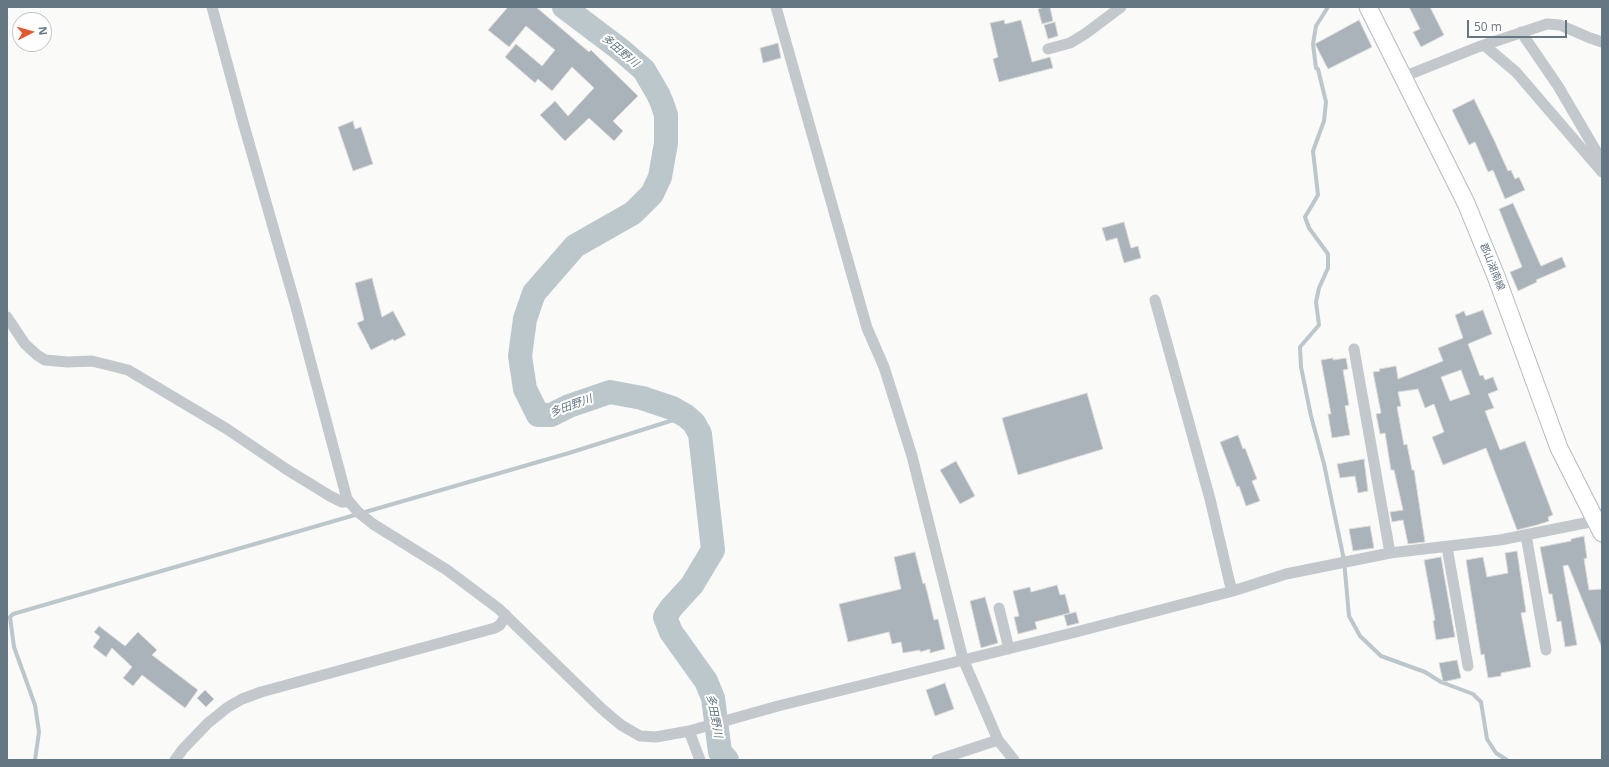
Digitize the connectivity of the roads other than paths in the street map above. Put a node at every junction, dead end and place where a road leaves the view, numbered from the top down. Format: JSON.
{"nodes":[{"id":1,"x":212,"y":7,"type":"edge"},
{"id":2,"x":776,"y":7,"type":"edge"},
{"id":3,"x":1122,"y":7,"type":"edge"},
{"id":4,"x":1368,"y":7,"type":"edge"},
{"id":5,"x":1521,"y":32,"type":"junction"},
{"id":6,"x":1602,"y":42,"type":"edge"},
{"id":7,"x":1484,"y":45,"type":"junction"},
{"id":8,"x":1048,"y":49,"type":"dead end"},
{"id":9,"x":1403,"y":77,"type":"junction"},
{"id":10,"x":1602,"y":161,"type":"edge"},
{"id":11,"x":1602,"y":172,"type":"edge"},
{"id":12,"x":1155,"y":300,"type":"dead end"},
{"id":13,"x":7,"y":317,"type":"edge"},
{"id":14,"x":1354,"y":349,"type":"dead end"},
{"id":15,"x":349,"y":502,"type":"junction"},
{"id":16,"x":1599,"y":527,"type":"edge"},
{"id":17,"x":1526,"y":535,"type":"junction"},
{"id":18,"x":1447,"y":547,"type":"junction"},
{"id":19,"x":1390,"y":553,"type":"junction"},
{"id":20,"x":1233,"y":591,"type":"junction"},
{"id":21,"x":999,"y":608,"type":"dead end"},
{"id":22,"x":506,"y":615,"type":"junction"},
{"id":23,"x":1009,"y":649,"type":"junction"},
{"id":24,"x":1546,"y":650,"type":"dead end"},
{"id":25,"x":963,"y":659,"type":"junction"},
{"id":26,"x":1468,"y":666,"type":"dead end"},
{"id":27,"x":688,"y":731,"type":"junction"},
{"id":28,"x":998,"y":740,"type":"junction"},
{"id":29,"x":175,"y":760,"type":"edge"},
{"id":30,"x":700,"y":760,"type":"edge"},
{"id":31,"x":936,"y":760,"type":"edge"},
{"id":32,"x":1014,"y":760,"type":"edge"}],
"edges":[{"from":1,"to":15,"type":"street"},
{"from":2,"to":25,"type":"street"},
{"from":3,"to":8,"type":"street"},
{"from":4,"to":9,"type":"main road","name":"郡山湖南線"},
{"from":5,"to":6,"type":"street"},
{"from":5,"to":7,"type":"street"},
{"from":5,"to":10,"type":"street"},
{"from":7,"to":9,"type":"street"},
{"from":7,"to":11,"type":"street"},
{"from":9,"to":16,"type":"main road","name":"郡山湖南線"},
{"from":12,"to":20,"type":"street"},
{"from":13,"to":15,"type":"street"},
{"from":14,"to":19,"type":"street"},
{"from":15,"to":22,"type":"street"},
{"from":16,"to":17,"type":"street"},
{"from":17,"to":18,"type":"street"},
{"from":17,"to":24,"type":"street"},
{"from":18,"to":19,"type":"street"},
{"from":18,"to":26,"type":"street"},
{"from":19,"to":20,"type":"street"},
{"from":20,"to":23,"type":"street"},
{"from":21,"to":23,"type":"street"},
{"from":22,"to":27,"type":"street"},
{"from":22,"to":29,"type":"street"},
{"from":23,"to":25,"type":"street"},
{"from":25,"to":27,"type":"street"},
{"from":25,"to":28,"type":"street"},
{"from":27,"to":30,"type":"street"},
{"from":28,"to":31,"type":"street"},
{"from":28,"to":32,"type":"street"}]}
